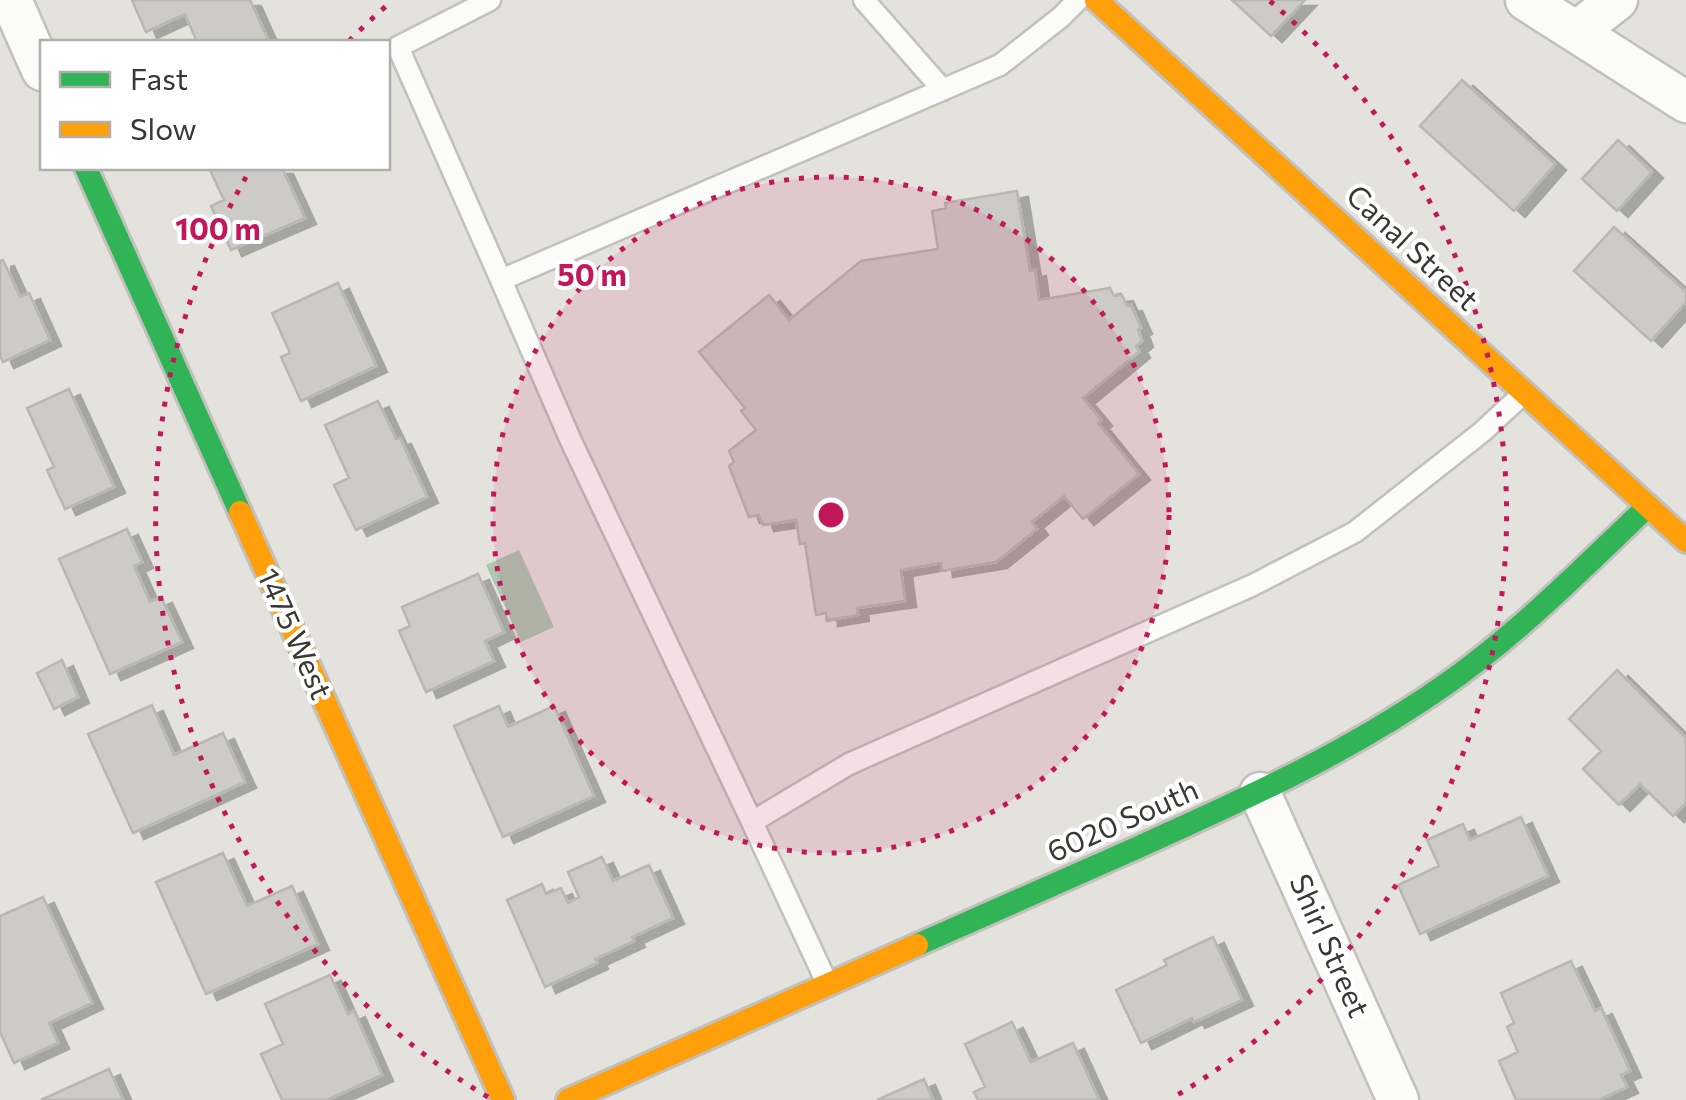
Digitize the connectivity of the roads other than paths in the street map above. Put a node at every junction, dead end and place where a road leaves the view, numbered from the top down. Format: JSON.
{"nodes":[{"id":1,"x":11,"y":0,"type":"edge"},
{"id":2,"x":490,"y":0,"type":"edge"},
{"id":3,"x":864,"y":0,"type":"edge"},
{"id":4,"x":1078,"y":0,"type":"edge"},
{"id":5,"x":1096,"y":0,"type":"edge"},
{"id":6,"x":1526,"y":0,"type":"edge"},
{"id":7,"x":1617,"y":0,"type":"edge"},
{"id":8,"x":1576,"y":32,"type":"junction"},
{"id":9,"x":40,"y":65,"type":"edge"},
{"id":10,"x":943,"y":90,"type":"junction"},
{"id":11,"x":1686,"y":102,"type":"edge"},
{"id":12,"x":87,"y":170,"type":"edge"},
{"id":13,"x":501,"y":280,"type":"junction"},
{"id":14,"x":1525,"y":393,"type":"junction"},
{"id":15,"x":1648,"y":506,"type":"junction"},
{"id":16,"x":1686,"y":541,"type":"edge"},
{"id":17,"x":1260,"y":792,"type":"junction"},
{"id":18,"x":752,"y":822,"type":"junction"},
{"id":19,"x":828,"y":985,"type":"junction"},
{"id":20,"x":502,"y":1100,"type":"edge"},
{"id":21,"x":568,"y":1100,"type":"edge"},
{"id":22,"x":1398,"y":1100,"type":"edge"}],
"edges":[{"from":1,"to":9,"type":"street"},
{"from":2,"to":13,"type":"lane"},
{"from":3,"to":10,"type":"lane"},
{"from":4,"to":10,"type":"lane"},
{"from":5,"to":14,"type":"street","name":"Canal Street"},
{"from":6,"to":8,"type":"street"},
{"from":7,"to":8,"type":"street"},
{"from":8,"to":11,"type":"street"},
{"from":10,"to":13,"type":"lane"},
{"from":12,"to":20,"type":"street","name":"1475 West"},
{"from":13,"to":18,"type":"lane"},
{"from":14,"to":15,"type":"street","name":"Canal Street"},
{"from":14,"to":18,"type":"lane"},
{"from":15,"to":16,"type":"street","name":"Canal Street"},
{"from":15,"to":17,"type":"street","name":"6020 South"},
{"from":17,"to":19,"type":"street","name":"6020 South"},
{"from":17,"to":22,"type":"street","name":"Shirl Street"},
{"from":18,"to":19,"type":"lane"},
{"from":19,"to":21,"type":"street","name":"6020 South"}]}
